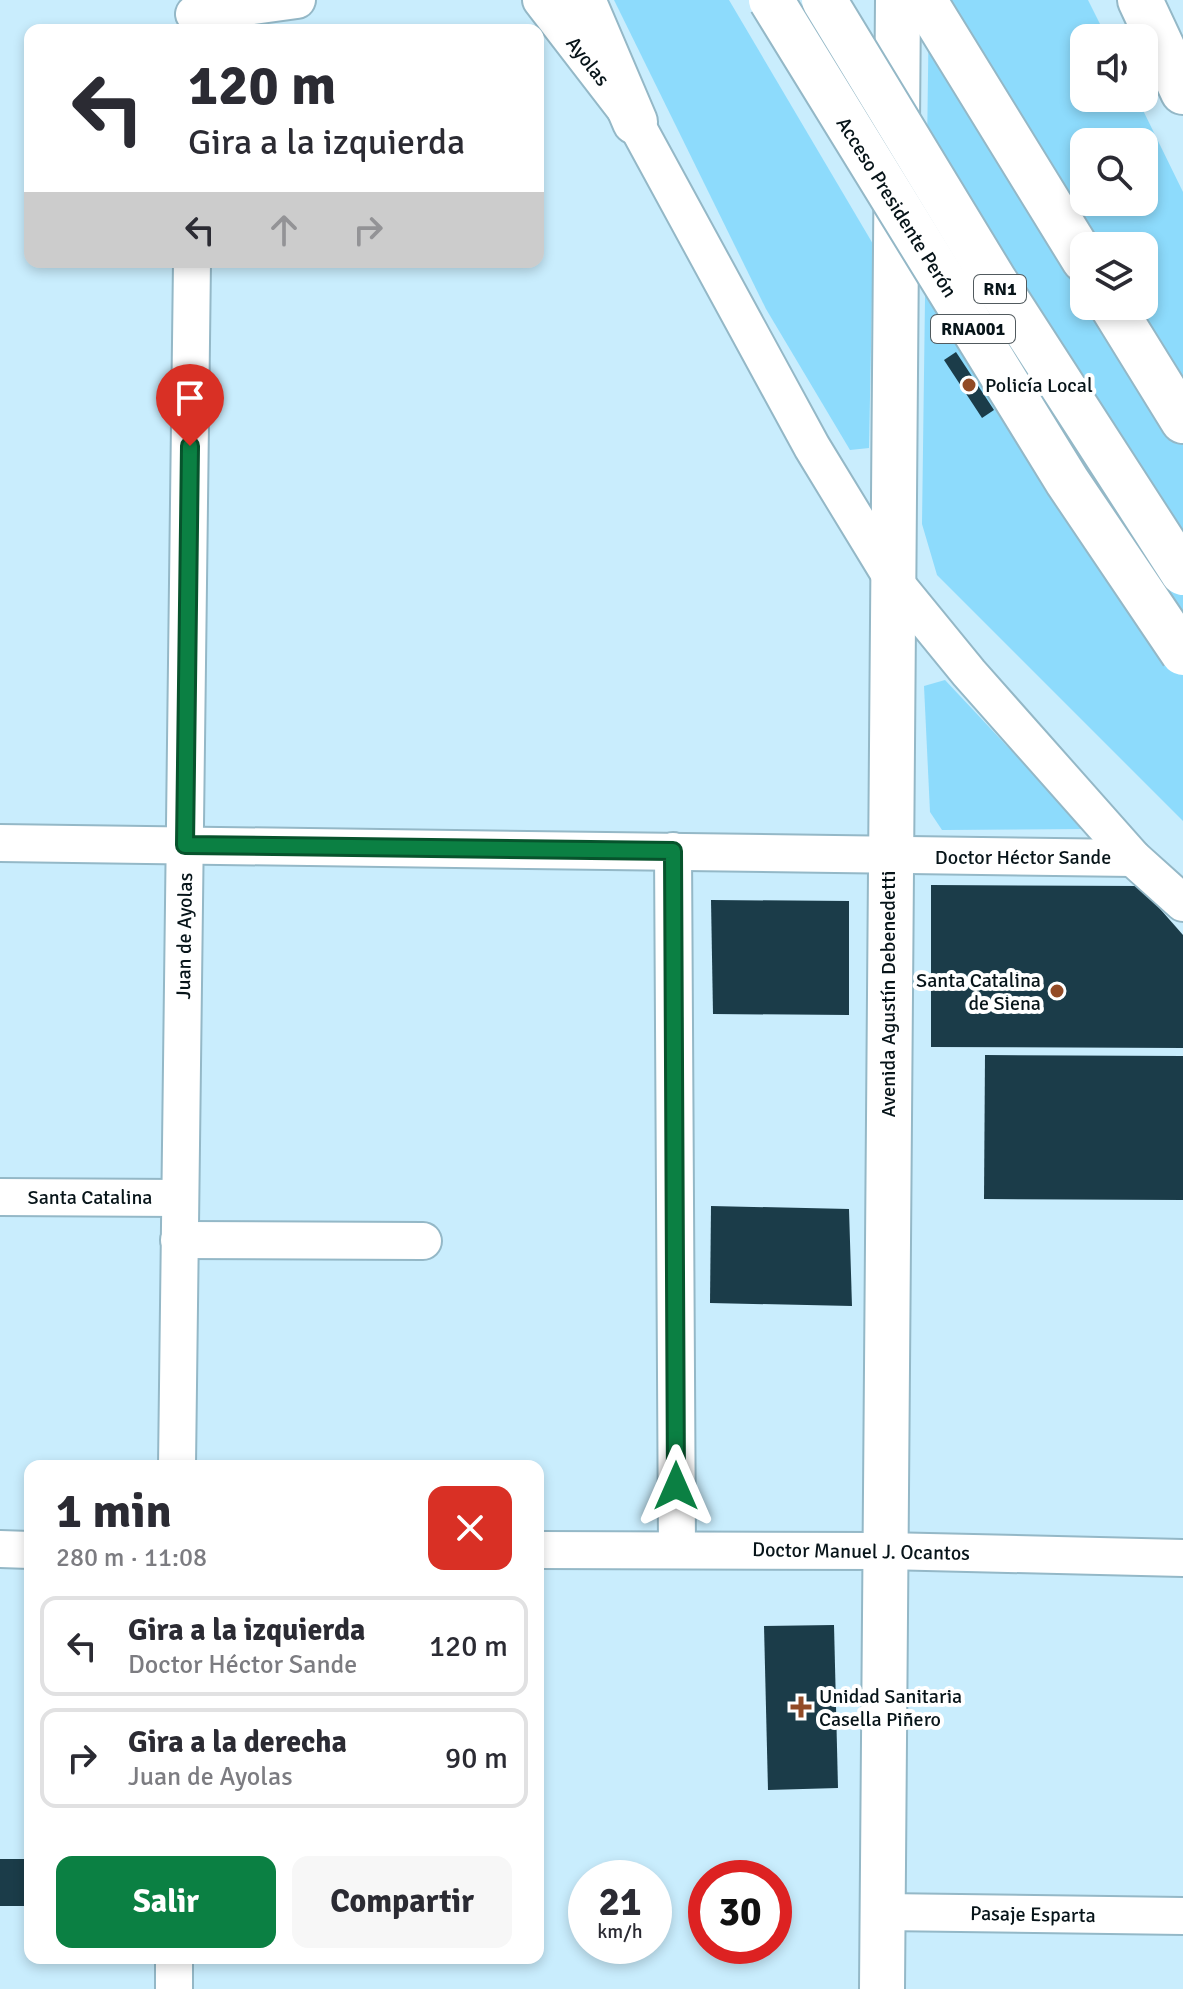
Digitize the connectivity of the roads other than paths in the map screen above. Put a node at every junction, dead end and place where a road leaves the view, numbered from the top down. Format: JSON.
{"nodes":[{"id":1,"x":297,"y":0,"type":"edge"},
{"id":2,"x":541,"y":0,"type":"edge"},
{"id":3,"x":583,"y":0,"type":"edge"},
{"id":4,"x":771,"y":0,"type":"edge"},
{"id":5,"x":824,"y":0,"type":"edge"},
{"id":6,"x":898,"y":0,"type":"edge"},
{"id":7,"x":924,"y":0,"type":"edge"},
{"id":8,"x":1140,"y":0,"type":"edge"},
{"id":9,"x":1154,"y":0,"type":"edge"},
{"id":10,"x":194,"y":15,"type":"edge"},
{"id":11,"x":1183,"y":47,"type":"edge"},
{"id":12,"x":1183,"y":92,"type":"edge"},
{"id":13,"x":635,"y":122,"type":"junction"},
{"id":14,"x":1070,"y":237,"type":"edge"},
{"id":15,"x":192,"y":268,"type":"edge"},
{"id":16,"x":1121,"y":320,"type":"edge"},
{"id":17,"x":1183,"y":421,"type":"edge"},
{"id":18,"x":1183,"y":573,"type":"edge"},
{"id":19,"x":893,"y":580,"type":"junction"},
{"id":20,"x":1183,"y":653,"type":"edge"},
{"id":21,"x":0,"y":843,"type":"edge"},
{"id":22,"x":185,"y":845,"type":"junction"},
{"id":23,"x":673,"y":851,"type":"junction"},
{"id":24,"x":889,"y":856,"type":"junction"},
{"id":25,"x":1133,"y":858,"type":"junction"},
{"id":26,"x":1183,"y":903,"type":"edge"},
{"id":27,"x":0,"y":1197,"type":"edge"},
{"id":28,"x":180,"y":1198,"type":"junction"},
{"id":29,"x":179,"y":1240,"type":"junction"},
{"id":30,"x":423,"y":1241,"type":"dead end"},
{"id":31,"x":177,"y":1460,"type":"edge"},
{"id":32,"x":0,"y":1549,"type":"edge"},
{"id":33,"x":677,"y":1549,"type":"junction"},
{"id":34,"x":24,"y":1550,"type":"edge"},
{"id":35,"x":544,"y":1550,"type":"edge"},
{"id":36,"x":885,"y":1551,"type":"junction"},
{"id":37,"x":1183,"y":1558,"type":"edge"},
{"id":38,"x":883,"y":1912,"type":"junction"},
{"id":39,"x":1183,"y":1916,"type":"edge"},
{"id":40,"x":174,"y":1964,"type":"edge"},
{"id":41,"x":174,"y":1989,"type":"edge"},
{"id":42,"x":882,"y":1989,"type":"edge"}],
"edges":[{"from":1,"to":10,"type":"street"},
{"from":2,"to":13,"type":"street","name":"Ayolas"},
{"from":3,"to":13,"type":"main road"},
{"from":4,"to":20,"type":"main road","name":"Acceso Presidente Perón","number":"RNA001","bridge":true},
{"from":5,"to":18,"type":"main road","number":"RN1","bridge":true},
{"from":6,"to":19,"type":"main road","name":"Avenida Agustín Debenedetti"},
{"from":7,"to":14,"type":"main road"},
{"from":8,"to":12,"type":"main road"},
{"from":9,"to":11,"type":"main road"},
{"from":13,"to":19,"type":"street","name":"Ayolas"},
{"from":15,"to":22,"type":"street","name":"Juan de Ayolas"},
{"from":16,"to":17,"type":"main road"},
{"from":19,"to":24,"type":"main road","name":"Avenida Agustín Debenedetti"},
{"from":19,"to":25,"type":"street","name":"Ayolas"},
{"from":21,"to":22,"type":"street","name":"Doctor Héctor Sande"},
{"from":22,"to":23,"type":"street","name":"Doctor Héctor Sande"},
{"from":22,"to":28,"type":"street","name":"Juan de Ayolas"},
{"from":23,"to":24,"type":"street","name":"Doctor Héctor Sande"},
{"from":23,"to":33,"type":"street"},
{"from":24,"to":25,"type":"street","name":"Doctor Héctor Sande"},
{"from":24,"to":36,"type":"main road","name":"Avenida Agustín Debenedetti"},
{"from":25,"to":26,"type":"street","name":"Ayolas"},
{"from":27,"to":28,"type":"street","name":"Santa Catalina"},
{"from":28,"to":29,"type":"street","name":"Juan de Ayolas"},
{"from":29,"to":30,"type":"street"},
{"from":29,"to":31,"type":"street","name":"Juan de Ayolas"},
{"from":32,"to":34,"type":"street"},
{"from":33,"to":35,"type":"street","name":"Doctor Manuel J. Ocantos"},
{"from":33,"to":36,"type":"street","name":"Doctor Manuel J. Ocantos"},
{"from":36,"to":37,"type":"street","name":"Doctor Manuel J. Ocantos"},
{"from":36,"to":38,"type":"main road","name":"Avenida Agustín Debenedetti"},
{"from":38,"to":39,"type":"street","name":"Pasaje Esparta"},
{"from":38,"to":42,"type":"main road","name":"Avenida Agustín Debenedetti"},
{"from":40,"to":41,"type":"street"}]}
